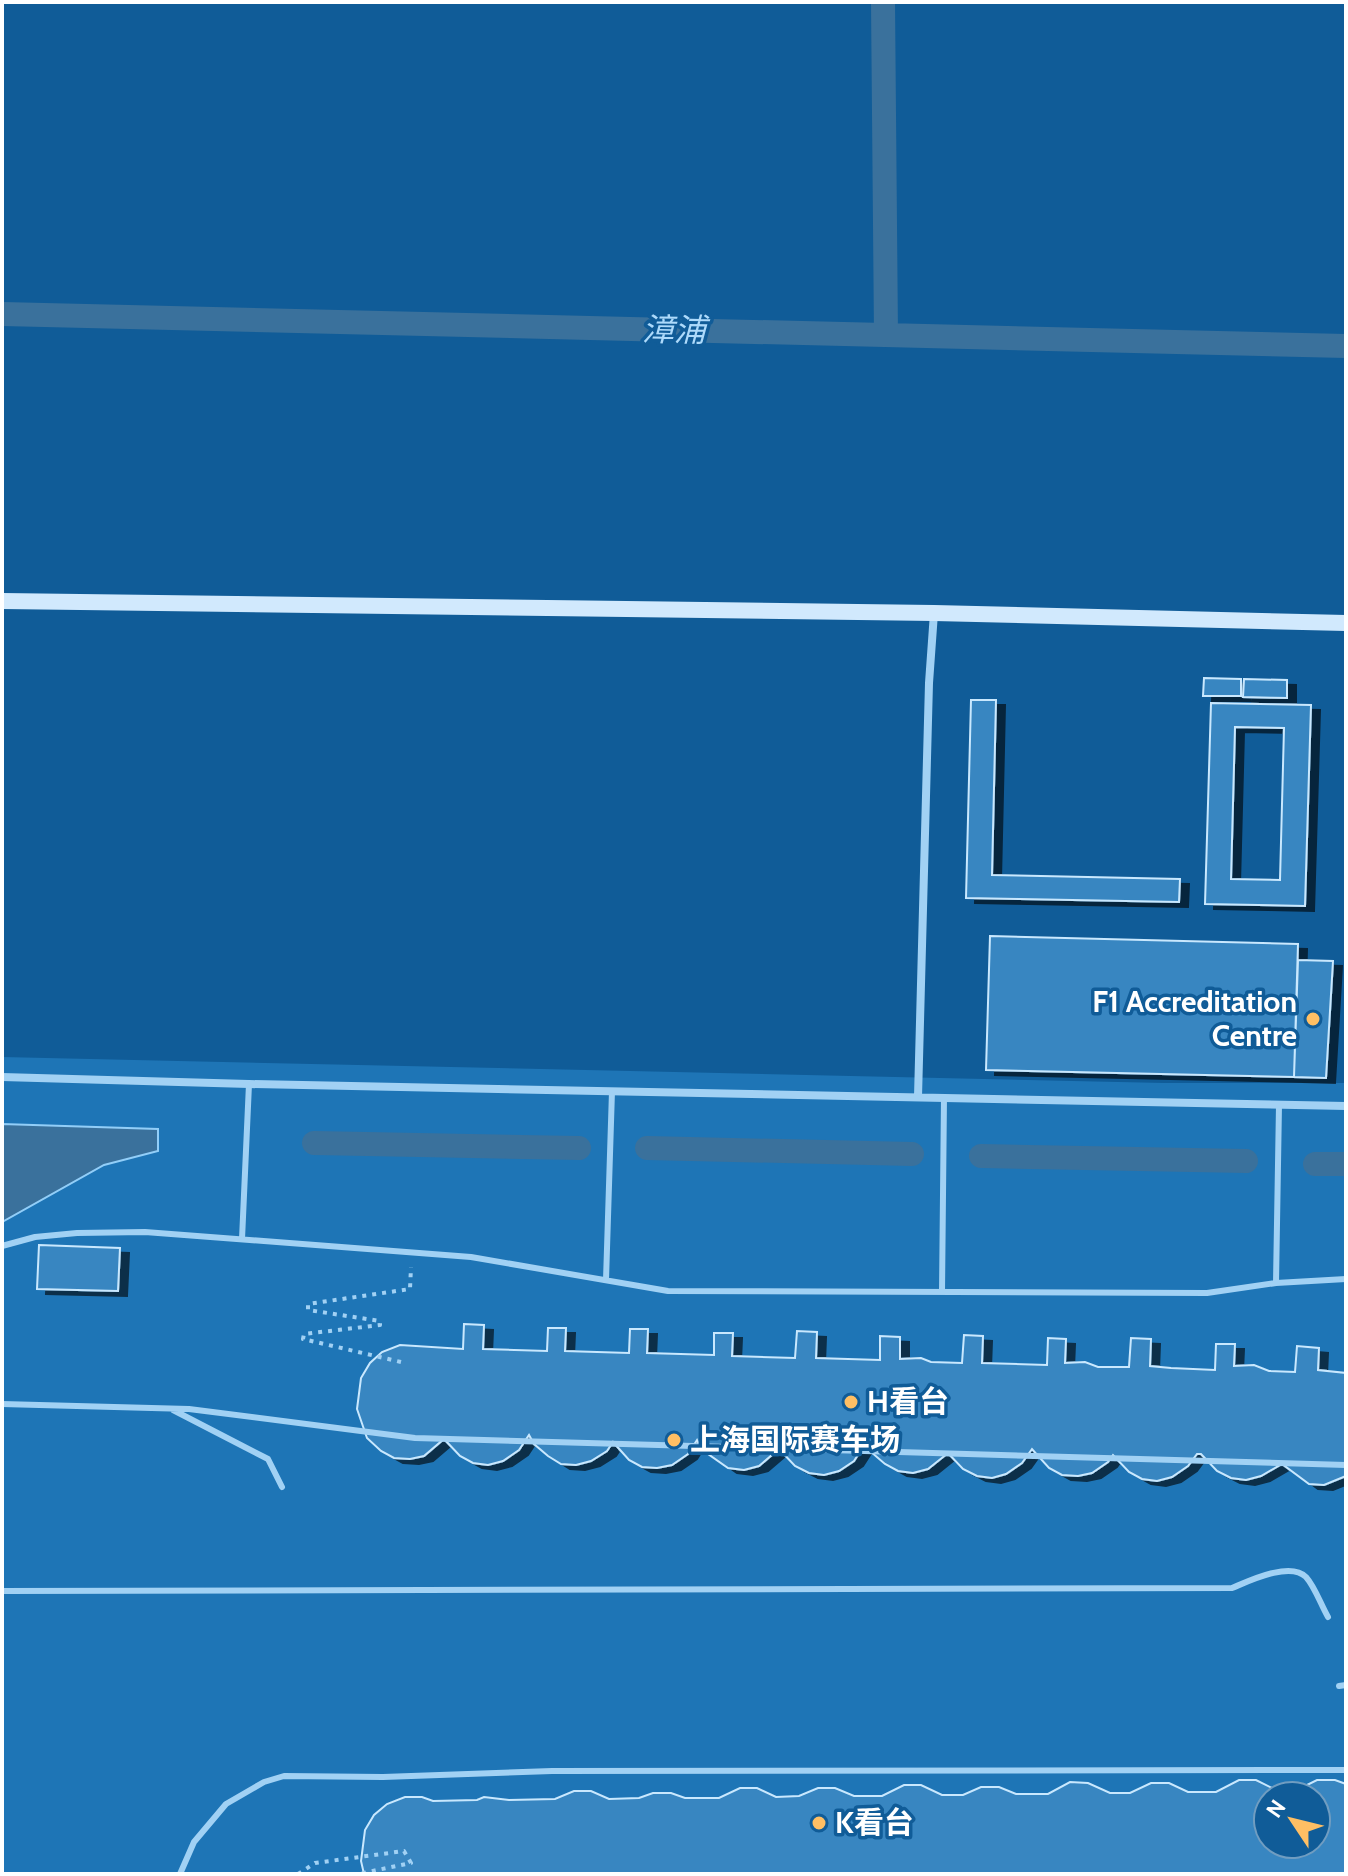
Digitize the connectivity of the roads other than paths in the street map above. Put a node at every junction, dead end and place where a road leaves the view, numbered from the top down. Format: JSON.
{"nodes":[{"id":1,"x":2,"y":601,"type":"edge"},
{"id":2,"x":934,"y":613,"type":"junction"},
{"id":3,"x":1346,"y":623,"type":"edge"},
{"id":4,"x":2,"y":1077,"type":"edge"},
{"id":5,"x":249,"y":1084,"type":"junction"},
{"id":6,"x":612,"y":1091,"type":"junction"},
{"id":7,"x":918,"y":1097,"type":"junction"},
{"id":8,"x":944,"y":1097,"type":"junction"},
{"id":9,"x":1279,"y":1105,"type":"junction"},
{"id":10,"x":1346,"y":1106,"type":"edge"},
{"id":11,"x":242,"y":1239,"type":"junction"},
{"id":12,"x":2,"y":1246,"type":"edge"},
{"id":13,"x":1346,"y":1279,"type":"edge"},
{"id":14,"x":606,"y":1280,"type":"junction"},
{"id":15,"x":1276,"y":1283,"type":"junction"},
{"id":16,"x":942,"y":1292,"type":"junction"},
{"id":17,"x":2,"y":1404,"type":"edge"},
{"id":18,"x":170,"y":1408,"type":"junction"},
{"id":19,"x":1346,"y":1465,"type":"edge"},
{"id":20,"x":282,"y":1487,"type":"dead end"},
{"id":21,"x":2,"y":1591,"type":"edge"},
{"id":22,"x":1328,"y":1617,"type":"dead end"},
{"id":23,"x":1346,"y":1770,"type":"edge"},
{"id":24,"x":180,"y":1874,"type":"edge"}],
"edges":[{"from":1,"to":2,"type":"street"},
{"from":2,"to":3,"type":"street"},
{"from":2,"to":7,"type":"street"},
{"from":4,"to":5,"type":"street"},
{"from":5,"to":6,"type":"street"},
{"from":5,"to":11,"type":"lane"},
{"from":6,"to":7,"type":"street"},
{"from":6,"to":14,"type":"lane"},
{"from":7,"to":8,"type":"street"},
{"from":8,"to":9,"type":"street"},
{"from":8,"to":16,"type":"lane"},
{"from":9,"to":10,"type":"street"},
{"from":9,"to":15,"type":"lane"},
{"from":11,"to":12,"type":"lane"},
{"from":11,"to":14,"type":"lane"},
{"from":13,"to":15,"type":"lane"},
{"from":14,"to":16,"type":"lane"},
{"from":15,"to":16,"type":"lane"},
{"from":17,"to":18,"type":"lane"},
{"from":18,"to":19,"type":"lane"},
{"from":18,"to":20,"type":"lane"},
{"from":21,"to":22,"type":"lane"},
{"from":23,"to":24,"type":"lane"}]}
